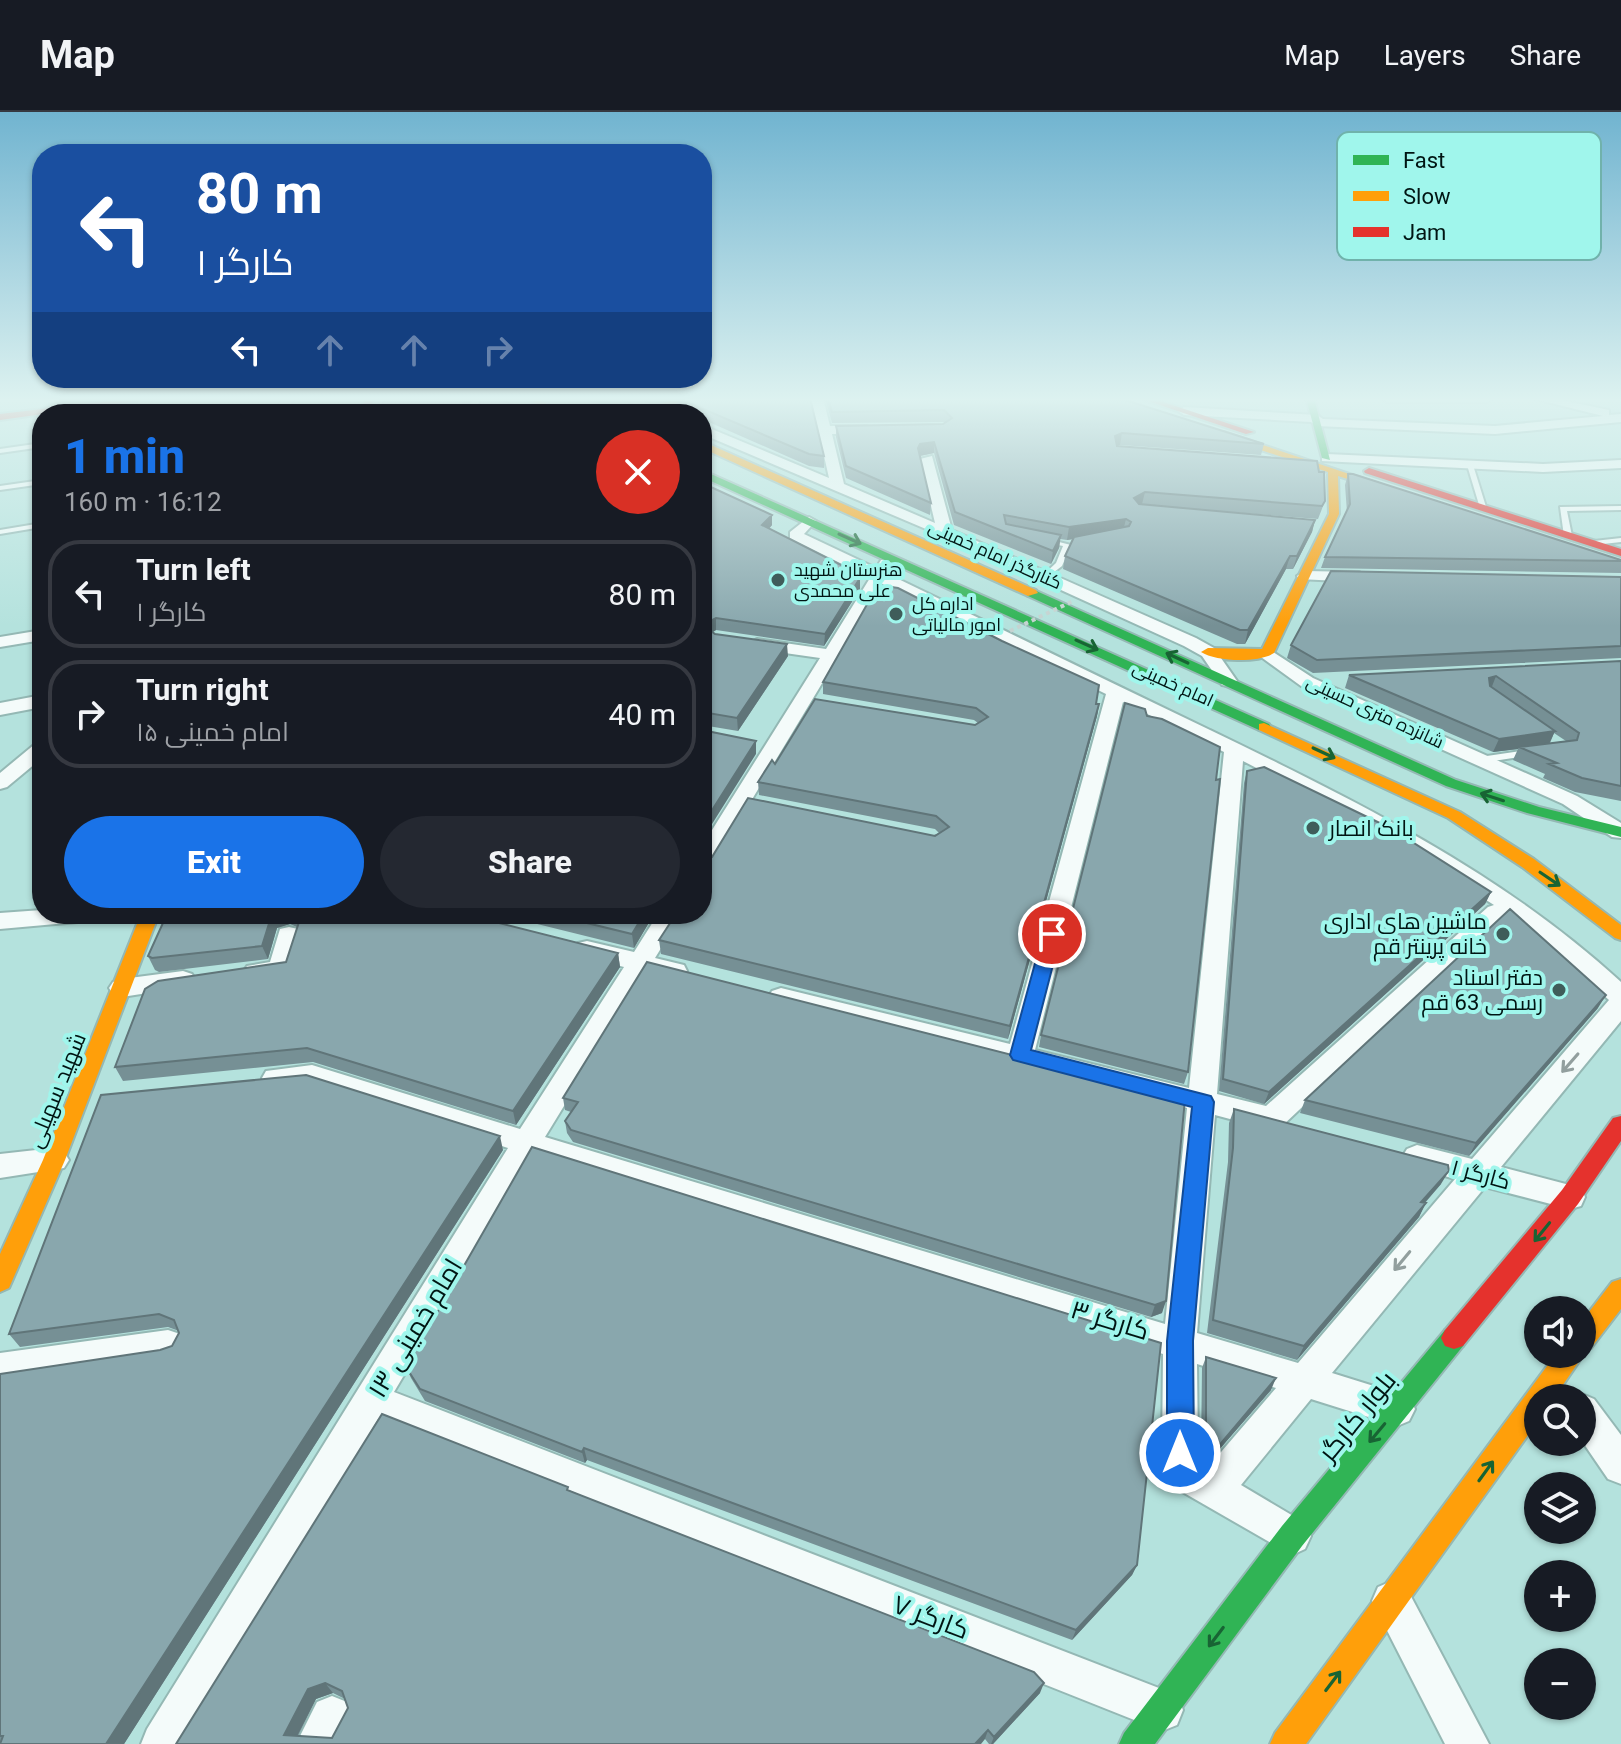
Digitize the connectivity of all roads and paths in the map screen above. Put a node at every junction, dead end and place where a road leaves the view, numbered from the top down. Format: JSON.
{"nodes":[{"id":1,"x":768,"y":474,"type":"edge"},
{"id":2,"x":806,"y":474,"type":"edge"},
{"id":3,"x":835,"y":474,"type":"edge"},
{"id":4,"x":931,"y":474,"type":"edge"},
{"id":5,"x":1328,"y":474,"type":"edge"},
{"id":6,"x":1354,"y":474,"type":"edge"},
{"id":7,"x":1360,"y":474,"type":"edge"},
{"id":8,"x":1473,"y":474,"type":"edge"},
{"id":9,"x":712,"y":477,"type":"edge"},
{"id":10,"x":32,"y":483,"type":"edge"},
{"id":11,"x":0,"y":488,"type":"edge"},
{"id":12,"x":838,"y":488,"type":"junction"},
{"id":13,"x":1484,"y":508,"type":"junction"},
{"id":14,"x":1621,"y":508,"type":"edge"},
{"id":15,"x":809,"y":521,"type":"junction"},
{"id":16,"x":32,"y":527,"type":"edge"},
{"id":17,"x":0,"y":532,"type":"edge"},
{"id":18,"x":945,"y":532,"type":"junction"},
{"id":19,"x":1568,"y":536,"type":"junction"},
{"id":20,"x":909,"y":538,"type":"junction"},
{"id":21,"x":1037,"y":538,"type":"edge"},
{"id":22,"x":962,"y":540,"type":"junction"},
{"id":23,"x":1621,"y":540,"type":"edge"},
{"id":24,"x":1081,"y":543,"type":"edge"},
{"id":25,"x":1591,"y":543,"type":"junction"},
{"id":26,"x":1067,"y":545,"type":"junction"},
{"id":27,"x":1621,"y":553,"type":"edge"},
{"id":28,"x":890,"y":557,"type":"junction"},
{"id":29,"x":1621,"y":564,"type":"edge"},
{"id":30,"x":1305,"y":576,"type":"junction"},
{"id":31,"x":1045,"y":577,"type":"junction"},
{"id":32,"x":880,"y":578,"type":"junction"},
{"id":33,"x":1380,"y":578,"type":"edge"},
{"id":34,"x":1073,"y":601,"type":"dead end"},
{"id":35,"x":1010,"y":631,"type":"dead end"},
{"id":36,"x":32,"y":637,"type":"edge"},
{"id":37,"x":0,"y":642,"type":"edge"},
{"id":38,"x":745,"y":642,"type":"edge"},
{"id":39,"x":1208,"y":652,"type":"junction"},
{"id":40,"x":1267,"y":653,"type":"junction"},
{"id":41,"x":833,"y":655,"type":"junction"},
{"id":42,"x":1355,"y":679,"type":"edge"},
{"id":43,"x":1228,"y":681,"type":"junction"},
{"id":44,"x":1307,"y":682,"type":"junction"},
{"id":45,"x":1116,"y":693,"type":"junction"},
{"id":46,"x":32,"y":703,"type":"edge"},
{"id":47,"x":0,"y":709,"type":"edge"},
{"id":48,"x":746,"y":741,"type":"edge"},
{"id":49,"x":775,"y":747,"type":"junction"},
{"id":50,"x":1234,"y":751,"type":"junction"},
{"id":51,"x":1538,"y":752,"type":"edge"},
{"id":52,"x":32,"y":756,"type":"edge"},
{"id":53,"x":1480,"y":760,"type":"junction"},
{"id":54,"x":0,"y":783,"type":"edge"},
{"id":55,"x":1621,"y":832,"type":"edge"},
{"id":56,"x":712,"y":851,"type":"edge"},
{"id":57,"x":1496,"y":912,"type":"dead end"},
{"id":58,"x":32,"y":918,"type":"edge"},
{"id":59,"x":0,"y":921,"type":"edge"},
{"id":60,"x":146,"y":924,"type":"edge"},
{"id":61,"x":664,"y":924,"type":"edge"},
{"id":62,"x":1621,"y":934,"type":"edge"},
{"id":63,"x":289,"y":935,"type":"dead end"},
{"id":64,"x":563,"y":943,"type":"edge"},
{"id":65,"x":639,"y":962,"type":"junction"},
{"id":66,"x":233,"y":975,"type":"edge"},
{"id":67,"x":700,"y":977,"type":"edge"},
{"id":68,"x":201,"y":978,"type":"edge"},
{"id":69,"x":122,"y":988,"type":"junction"},
{"id":70,"x":761,"y":992,"type":"edge"},
{"id":71,"x":1621,"y":1000,"type":"edge"},
{"id":72,"x":1020,"y":1055,"type":"junction"},
{"id":73,"x":249,"y":1081,"type":"edge"},
{"id":74,"x":110,"y":1094,"type":"edge"},
{"id":75,"x":78,"y":1097,"type":"junction"},
{"id":76,"x":1203,"y":1102,"type":"junction"},
{"id":77,"x":1271,"y":1119,"type":"junction"},
{"id":78,"x":1621,"y":1124,"type":"edge"},
{"id":79,"x":1300,"y":1127,"type":"edge"},
{"id":80,"x":527,"y":1142,"type":"junction"},
{"id":81,"x":1621,"y":1147,"type":"edge"},
{"id":82,"x":1388,"y":1150,"type":"edge"},
{"id":83,"x":1599,"y":1156,"type":"junction"},
{"id":84,"x":54,"y":1160,"type":"junction"},
{"id":85,"x":0,"y":1166,"type":"edge"},
{"id":86,"x":1476,"y":1173,"type":"junction"},
{"id":87,"x":1570,"y":1197,"type":"junction"},
{"id":88,"x":0,"y":1281,"type":"edge"},
{"id":89,"x":1621,"y":1290,"type":"edge"},
{"id":90,"x":1596,"y":1322,"type":"edge"},
{"id":91,"x":1180,"y":1341,"type":"junction"},
{"id":92,"x":168,"y":1345,"type":"edge"},
{"id":93,"x":0,"y":1369,"type":"edge"},
{"id":94,"x":1566,"y":1375,"type":"edge"},
{"id":95,"x":1303,"y":1380,"type":"junction"},
{"id":96,"x":373,"y":1400,"type":"junction"},
{"id":97,"x":1397,"y":1409,"type":"junction"},
{"id":98,"x":1596,"y":1431,"type":"edge"},
{"id":99,"x":1621,"y":1466,"type":"edge"},
{"id":100,"x":1212,"y":1491,"type":"junction"},
{"id":101,"x":1292,"y":1536,"type":"junction"},
{"id":102,"x":1392,"y":1601,"type":"junction"},
{"id":103,"x":1162,"y":1710,"type":"junction"},
{"id":104,"x":162,"y":1744,"type":"edge"},
{"id":105,"x":1135,"y":1744,"type":"edge"},
{"id":106,"x":1286,"y":1744,"type":"edge"},
{"id":107,"x":1468,"y":1744,"type":"edge"}],
"edges":[{"from":1,"to":20,"type":"main road","name":"امام خمینی"},
{"from":2,"to":12,"type":"street","name":"کنارگذر امام خمینی"},
{"from":3,"to":12,"type":"street"},
{"from":4,"to":18,"type":"street"},
{"from":5,"to":30,"type":"main road"},
{"from":6,"to":29,"type":"main road"},
{"from":7,"to":13,"type":"main road"},
{"from":8,"to":13,"type":"lane"},
{"from":9,"to":15,"type":"main road","name":"امام خمینی"},
{"from":10,"to":11,"type":"lane"},
{"from":12,"to":18,"type":"street","name":"کنارگذر امام خمینی"},
{"from":13,"to":19,"type":"main road"},
{"from":14,"to":19,"type":"lane"},
{"from":15,"to":28,"type":"main road","name":"امام خمینی","one_way":true},
{"from":15,"to":32,"type":"street"},
{"from":16,"to":17,"type":"lane"},
{"from":18,"to":22,"type":"street","name":"کنارگذر امام خمینی"},
{"from":19,"to":25,"type":"main road"},
{"from":20,"to":22,"type":"street"},
{"from":43,"to":20,"type":"main road","name":"امام خمینی","one_way":true},
{"from":21,"to":26,"type":"lane"},
{"from":22,"to":31,"type":"street","name":"کنارگذر امام خمینی"},
{"from":23,"to":25,"type":"lane"},
{"from":24,"to":26,"type":"lane"},
{"from":25,"to":27,"type":"main road"},
{"from":26,"to":31,"type":"lane"},
{"from":28,"to":32,"type":"street"},
{"from":28,"to":62,"type":"main road","name":"امام خمینی","one_way":true},
{"from":30,"to":33,"type":"street"},
{"from":30,"to":40,"type":"main road"},
{"from":31,"to":39,"type":"street","name":"کنارگذر امام خمینی"},
{"from":32,"to":41,"type":"street"},
{"from":32,"to":45,"type":"street"},
{"from":34,"to":35,"type":"path","bridge":true},
{"from":36,"to":37,"type":"street"},
{"from":38,"to":41,"type":"street"},
{"from":39,"to":40,"type":"main road"},
{"from":39,"to":43,"type":"street"},
{"from":40,"to":44,"type":"street","name":"شانزده متری حسینی"},
{"from":41,"to":49,"type":"street"},
{"from":42,"to":44,"type":"street"},
{"from":55,"to":43,"type":"main road","name":"امام خمینی","one_way":true},
{"from":44,"to":53,"type":"street","name":"شانزده متری حسینی"},
{"from":45,"to":50,"type":"street"},
{"from":45,"to":72,"type":"street"},
{"from":46,"to":47,"type":"street"},
{"from":48,"to":49,"type":"street"},
{"from":49,"to":56,"type":"street"},
{"from":50,"to":71,"type":"street"},
{"from":50,"to":76,"type":"street"},
{"from":51,"to":53,"type":"lane"},
{"from":52,"to":54,"type":"street"},
{"from":53,"to":55,"type":"street","name":"شانزده متری حسینی"},
{"from":57,"to":77,"type":"street"},
{"from":58,"to":59,"type":"street"},
{"from":60,"to":69,"type":"main road","name":"شهید سهیلی"},
{"from":61,"to":65,"type":"street","name":"امام خمینی ۱۳"},
{"from":63,"to":66,"type":"street"},
{"from":64,"to":65,"type":"street"},
{"from":65,"to":67,"type":"street"},
{"from":65,"to":80,"type":"street","name":"امام خمینی ۱۳"},
{"from":68,"to":69,"type":"street"},
{"from":69,"to":75,"type":"main road","name":"شهید سهیلی"},
{"from":70,"to":72,"type":"street"},
{"from":71,"to":86,"type":"street","one_way":true},
{"from":72,"to":76,"type":"street"},
{"from":73,"to":80,"type":"street","name":"کارگر ۳"},
{"from":74,"to":75,"type":"street"},
{"from":75,"to":84,"type":"main road","name":"شهید سهیلی"},
{"from":76,"to":77,"type":"street"},
{"from":76,"to":91,"type":"street"},
{"from":77,"to":79,"type":"street"},
{"from":78,"to":83,"type":"main road","name":"بلوار کارگر"},
{"from":80,"to":91,"type":"street","name":"کارگر ۳"},
{"from":80,"to":96,"type":"street","name":"امام خمینی ۱۳"},
{"from":81,"to":83,"type":"main road"},
{"from":82,"to":86,"type":"street","name":"کارگر ۱"},
{"from":83,"to":87,"type":"main road","name":"بلوار کارگر"},
{"from":84,"to":85,"type":"street"},
{"from":84,"to":88,"type":"main road","name":"شهید سهیلی"},
{"from":86,"to":87,"type":"street","name":"کارگر ۱"},
{"from":86,"to":95,"type":"street","one_way":true},
{"from":87,"to":97,"type":"main road","name":"بلوار کارگر","one_way":true},
{"from":89,"to":90,"type":"main road"},
{"from":91,"to":95,"type":"street","name":"کارگر ۳"},
{"from":91,"to":100,"type":"street"},
{"from":92,"to":93,"type":"street"},
{"from":102,"to":94,"type":"main road","one_way":true},
{"from":95,"to":97,"type":"street","name":"کارگر ۳"},
{"from":95,"to":100,"type":"street"},
{"from":96,"to":103,"type":"street","name":"کارگر ۷"},
{"from":96,"to":104,"type":"street","name":"امام خمینی ۱۳"},
{"from":97,"to":101,"type":"main road","name":"بلوار کارگر","one_way":true},
{"from":98,"to":99,"type":"street"},
{"from":100,"to":101,"type":"street"},
{"from":101,"to":103,"type":"main road","name":"بلوار کارگر","one_way":true},
{"from":106,"to":102,"type":"main road","one_way":true},
{"from":102,"to":107,"type":"street"},
{"from":103,"to":105,"type":"main road","name":"بلوار کارگر"}]}
